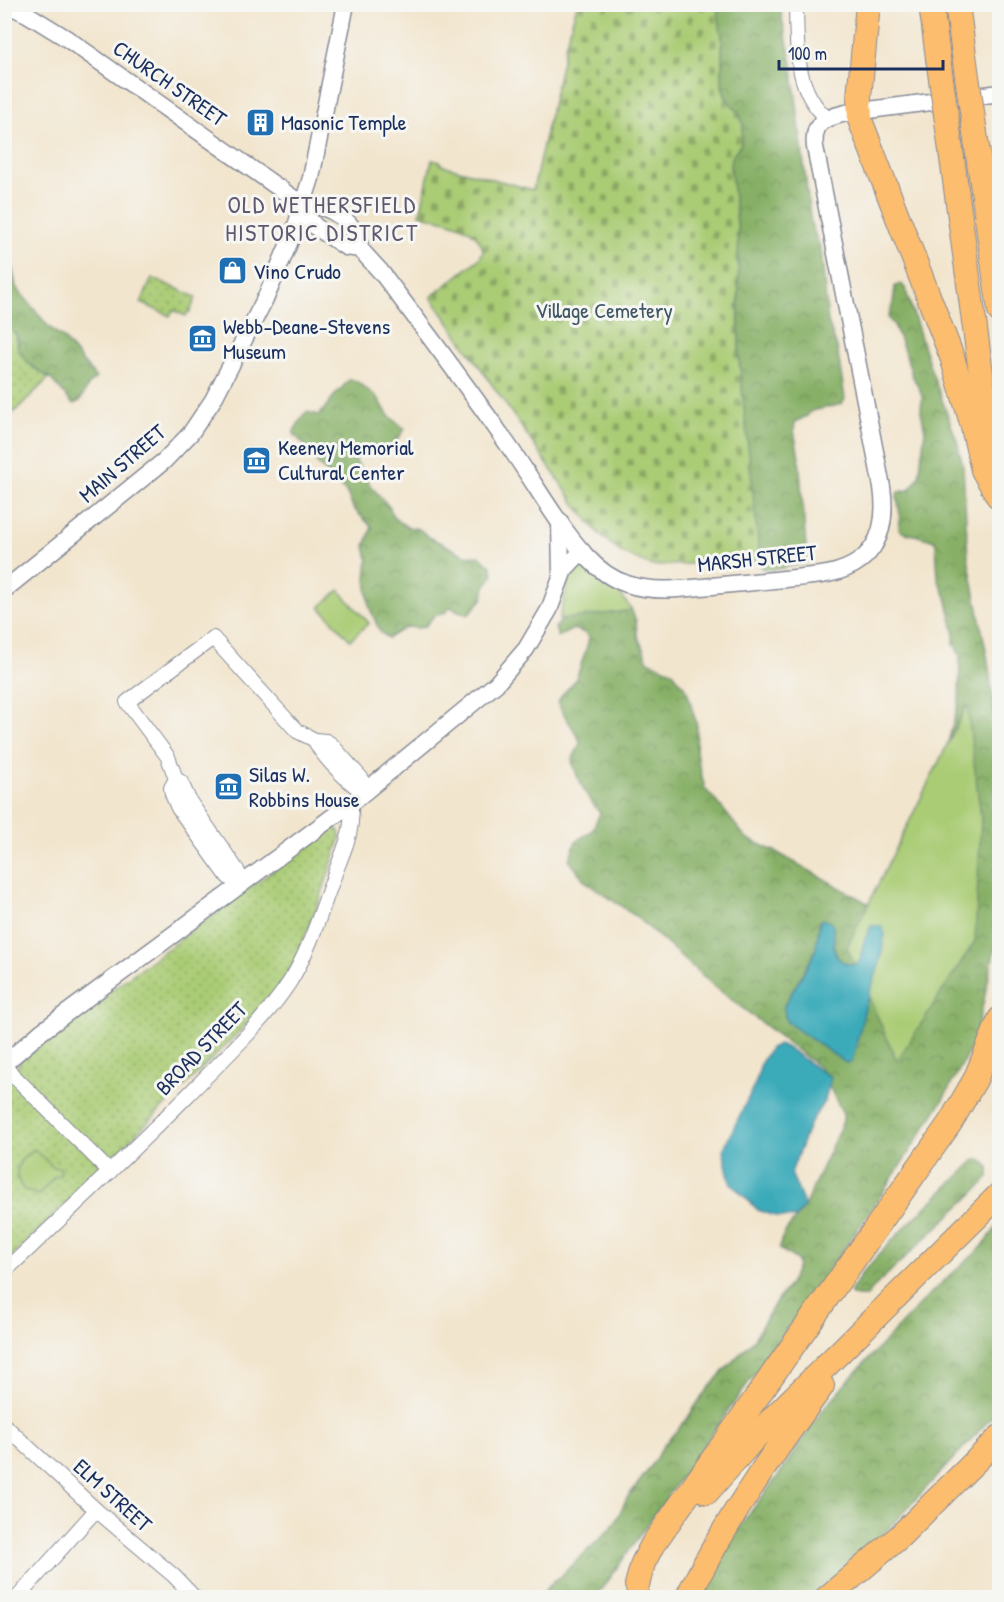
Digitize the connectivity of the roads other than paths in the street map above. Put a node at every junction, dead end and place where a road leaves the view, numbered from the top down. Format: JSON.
{"nodes":[{"id":1,"x":6,"y":4,"type":"edge"},
{"id":2,"x":346,"y":4,"type":"edge"},
{"id":3,"x":796,"y":4,"type":"edge"},
{"id":4,"x":868,"y":4,"type":"edge"},
{"id":5,"x":931,"y":4,"type":"edge"},
{"id":6,"x":957,"y":4,"type":"edge"},
{"id":7,"x":999,"y":93,"type":"edge"},
{"id":8,"x":859,"y":111,"type":"junction"},
{"id":9,"x":827,"y":118,"type":"junction"},
{"id":10,"x":980,"y":169,"type":"junction"},
{"id":11,"x":303,"y":206,"type":"junction"},
{"id":12,"x":999,"y":218,"type":"edge"},
{"id":13,"x":999,"y":311,"type":"edge"},
{"id":14,"x":998,"y":503,"type":"edge"},
{"id":15,"x":560,"y":520,"type":"junction"},
{"id":16,"x":582,"y":551,"type":"junction"},
{"id":17,"x":560,"y":579,"type":"junction"},
{"id":18,"x":4,"y":590,"type":"edge"},
{"id":19,"x":366,"y":792,"type":"junction"},
{"id":20,"x":350,"y":804,"type":"junction"},
{"id":21,"x":241,"y":885,"type":"junction"},
{"id":22,"x":999,"y":1019,"type":"edge"},
{"id":23,"x":4,"y":1065,"type":"edge"},
{"id":24,"x":110,"y":1172,"type":"junction"},
{"id":25,"x":994,"y":1199,"type":"edge"},
{"id":26,"x":4,"y":1272,"type":"edge"},
{"id":27,"x":868,"y":1324,"type":"junction"},
{"id":28,"x":4,"y":1425,"type":"edge"},
{"id":29,"x":999,"y":1437,"type":"edge"},
{"id":30,"x":941,"y":1497,"type":"junction"},
{"id":31,"x":96,"y":1510,"type":"junction"},
{"id":32,"x":632,"y":1591,"type":"edge"},
{"id":33,"x":17,"y":1598,"type":"edge"},
{"id":34,"x":195,"y":1598,"type":"edge"},
{"id":35,"x":687,"y":1598,"type":"edge"},
{"id":36,"x":827,"y":1598,"type":"edge"},
{"id":37,"x":850,"y":1598,"type":"edge"}],
"edges":[{"from":1,"to":11,"type":"street","name":"CHURCH STREET"},
{"from":2,"to":11,"type":"street","name":"MAIN STREET"},
{"from":3,"to":9,"type":"street"},
{"from":4,"to":8,"type":"highway"},
{"from":5,"to":14,"type":"highway","bridge":true},
{"from":6,"to":10,"type":"highway","bridge":true},
{"from":7,"to":8,"type":"street"},
{"from":8,"to":9,"type":"street"},
{"from":8,"to":14,"type":"highway"},
{"from":9,"to":16,"type":"street","name":"MARSH STREET"},
{"from":10,"to":12,"type":"highway"},
{"from":10,"to":13,"type":"highway"},
{"from":11,"to":15,"type":"street","name":"MARSH STREET"},
{"from":11,"to":18,"type":"street","name":"MAIN STREET"},
{"from":15,"to":16,"type":"street","name":"MARSH STREET"},
{"from":15,"to":17,"type":"street"},
{"from":16,"to":17,"type":"street"},
{"from":17,"to":19,"type":"street"},
{"from":19,"to":20,"type":"street"},
{"from":19,"to":21,"type":"street"},
{"from":20,"to":21,"type":"street"},
{"from":20,"to":24,"type":"street","name":"BROAD STREET"},
{"from":21,"to":23,"type":"street"},
{"from":22,"to":32,"type":"highway"},
{"from":23,"to":24,"type":"street"},
{"from":24,"to":26,"type":"street","name":"BROAD STREET"},
{"from":25,"to":27,"type":"highway"},
{"from":27,"to":32,"type":"highway"},
{"from":27,"to":35,"type":"highway"},
{"from":28,"to":31,"type":"street","name":"ELM STREET"},
{"from":29,"to":30,"type":"highway"},
{"from":30,"to":36,"type":"highway"},
{"from":30,"to":37,"type":"highway"},
{"from":31,"to":33,"type":"street"},
{"from":31,"to":34,"type":"street","name":"ELM STREET"}]}
